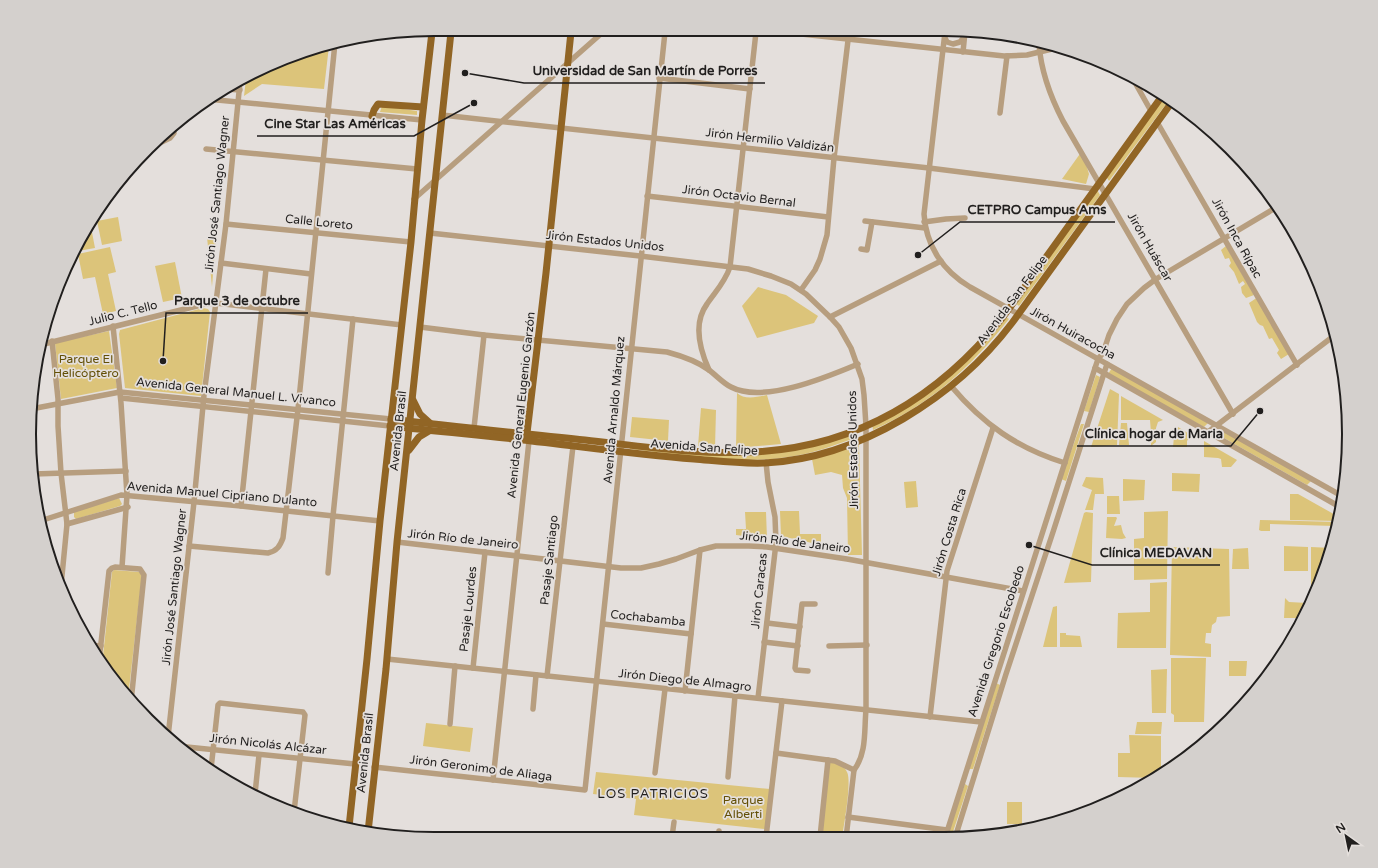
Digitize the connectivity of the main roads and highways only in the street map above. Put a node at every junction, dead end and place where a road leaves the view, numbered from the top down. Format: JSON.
{"nodes":[{"id":1,"x":432,"y":36,"type":"edge"},
{"id":2,"x":451,"y":36,"type":"edge"},
{"id":3,"x":571,"y":36,"type":"edge"},
{"id":4,"x":1159,"y":99,"type":"edge"},
{"id":5,"x":1169,"y":106,"type":"edge"},
{"id":6,"x":423,"y":107,"type":"junction"},
{"id":7,"x":372,"y":116,"type":"road end"},
{"id":8,"x":413,"y":397,"type":"junction"},
{"id":9,"x":391,"y":423,"type":"junction"},
{"id":10,"x":410,"y":425,"type":"junction"},
{"id":11,"x":430,"y":427,"type":"junction"},
{"id":12,"x":528,"y":433,"type":"junction"},
{"id":13,"x":529,"y":441,"type":"junction"},
{"id":14,"x":407,"y":456,"type":"junction"},
{"id":15,"x":350,"y":822,"type":"edge"},
{"id":16,"x":369,"y":826,"type":"edge"}],
"edges":[{"from":1,"to":6,"type":"main road","name":"Avenida Brasil"},
{"from":2,"to":8,"type":"main road","name":"Avenida Brasil"},
{"from":3,"to":12,"type":"main road","name":"Avenida General Eugenio Garzón"},
{"from":4,"to":12,"type":"main road","name":"Avenida San Felipe"},
{"from":5,"to":13,"type":"main road","name":"Avenida San Felipe"},
{"from":6,"to":7,"type":"main road"},
{"from":6,"to":9,"type":"main road","name":"Avenida Brasil"},
{"from":8,"to":10,"type":"main road","name":"Avenida Brasil"},
{"from":8,"to":11,"type":"main road"},
{"from":9,"to":10,"type":"main road","name":"Avenida San Felipe"},
{"from":9,"to":15,"type":"main road","name":"Avenida Brasil"},
{"from":10,"to":11,"type":"main road","name":"Avenida San Felipe"},
{"from":10,"to":14,"type":"main road","name":"Avenida Brasil"},
{"from":11,"to":12,"type":"main road","name":"Avenida San Felipe"},
{"from":11,"to":13,"type":"main road","name":"Avenida San Felipe"},
{"from":11,"to":14,"type":"main road"},
{"from":12,"to":13,"type":"main road","name":"Avenida General Eugenio Garzón"},
{"from":14,"to":16,"type":"main road","name":"Avenida Brasil"}]}
